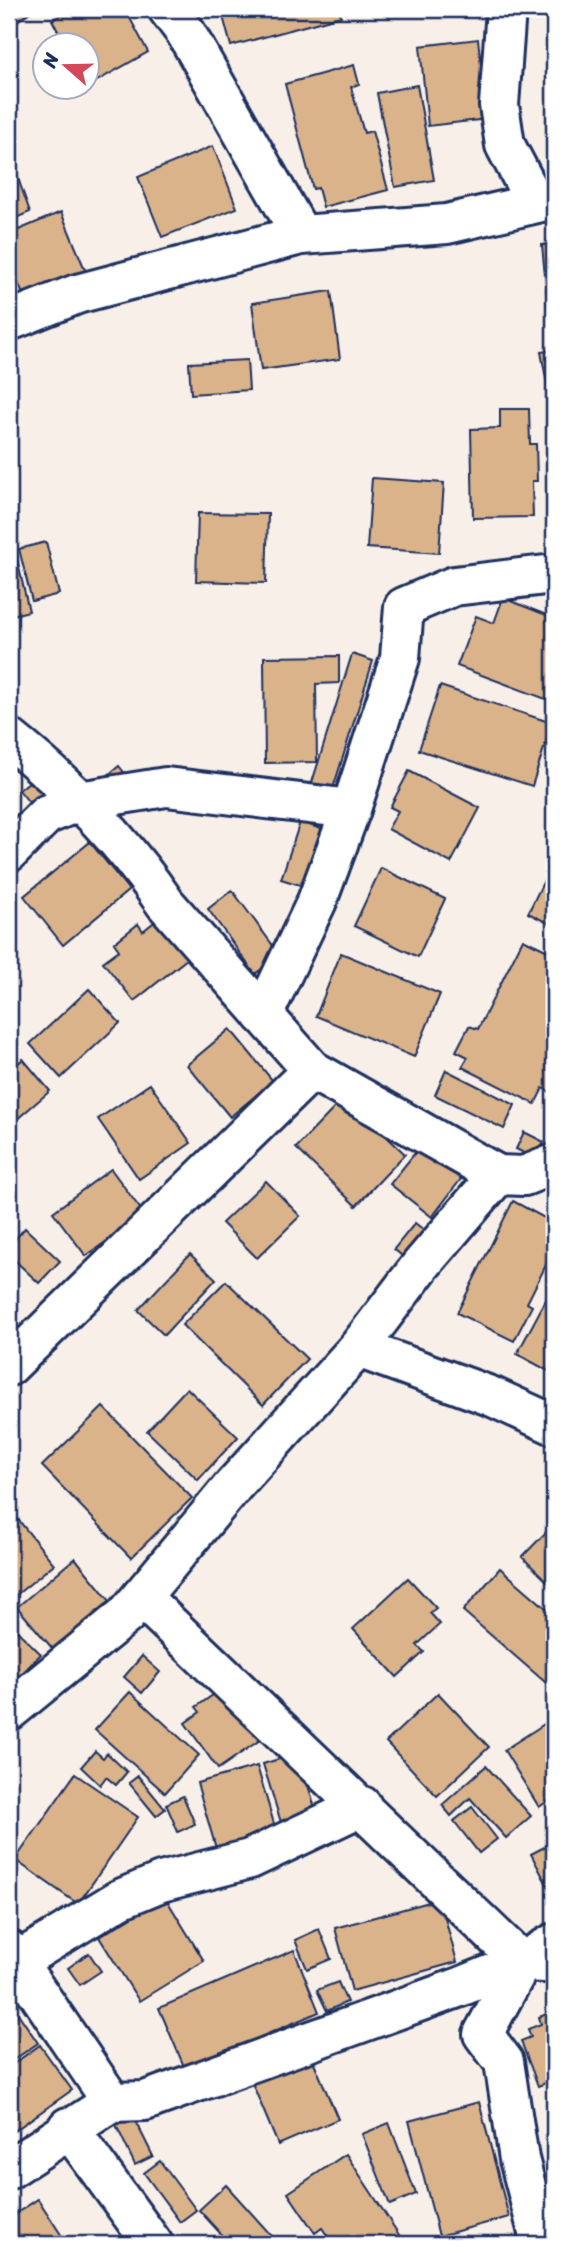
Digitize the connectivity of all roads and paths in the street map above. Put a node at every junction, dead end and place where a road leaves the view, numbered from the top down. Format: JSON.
{"nodes":[{"id":1,"x":169,"y":9,"type":"edge"},
{"id":2,"x":506,"y":9,"type":"edge"},
{"id":3,"x":544,"y":200,"type":"edge"},
{"id":4,"x":301,"y":235,"type":"junction"},
{"id":5,"x":9,"y":321,"type":"edge"},
{"id":6,"x":554,"y":574,"type":"edge"},
{"id":7,"x":9,"y":738,"type":"edge"},
{"id":8,"x":79,"y":802,"type":"junction"},
{"id":9,"x":351,"y":809,"type":"junction"},
{"id":10,"x":9,"y":852,"type":"edge"},
{"id":11,"x":263,"y":1015,"type":"junction"},
{"id":12,"x":312,"y":1070,"type":"junction"},
{"id":13,"x":554,"y":1164,"type":"edge"},
{"id":14,"x":498,"y":1175,"type":"junction"},
{"id":15,"x":358,"y":1348,"type":"junction"},
{"id":16,"x":9,"y":1366,"type":"edge"},
{"id":17,"x":554,"y":1425,"type":"edge"},
{"id":18,"x":141,"y":1597,"type":"junction"},
{"id":19,"x":9,"y":1711,"type":"edge"},
{"id":20,"x":362,"y":1806,"type":"junction"},
{"id":21,"x":554,"y":1943,"type":"edge"},
{"id":22,"x":13,"y":1955,"type":"edge"},
{"id":23,"x":538,"y":1963,"type":"edge"},
{"id":24,"x":112,"y":2102,"type":"junction"},
{"id":25,"x":68,"y":2127,"type":"junction"},
{"id":26,"x":9,"y":2169,"type":"edge"},
{"id":27,"x":153,"y":2244,"type":"edge"},
{"id":28,"x":541,"y":2244,"type":"edge"}],
"edges":[{"from":1,"to":4,"type":"street"},
{"from":2,"to":3,"type":"street"},
{"from":3,"to":4,"type":"street"},
{"from":4,"to":5,"type":"street"},
{"from":6,"to":9,"type":"street"},
{"from":7,"to":8,"type":"street"},
{"from":8,"to":9,"type":"street"},
{"from":8,"to":10,"type":"street"},
{"from":8,"to":11,"type":"street"},
{"from":9,"to":11,"type":"street"},
{"from":11,"to":12,"type":"street"},
{"from":12,"to":14,"type":"street"},
{"from":12,"to":16,"type":"street"},
{"from":13,"to":14,"type":"street"},
{"from":14,"to":15,"type":"street"},
{"from":15,"to":17,"type":"street"},
{"from":15,"to":18,"type":"street"},
{"from":18,"to":19,"type":"street"},
{"from":18,"to":20,"type":"street"},
{"from":20,"to":22,"type":"street"},
{"from":20,"to":23,"type":"street"},
{"from":21,"to":23,"type":"street"},
{"from":22,"to":24,"type":"street"},
{"from":23,"to":24,"type":"street"},
{"from":23,"to":28,"type":"street"},
{"from":24,"to":25,"type":"street"},
{"from":25,"to":26,"type":"street"},
{"from":25,"to":27,"type":"street"}]}
